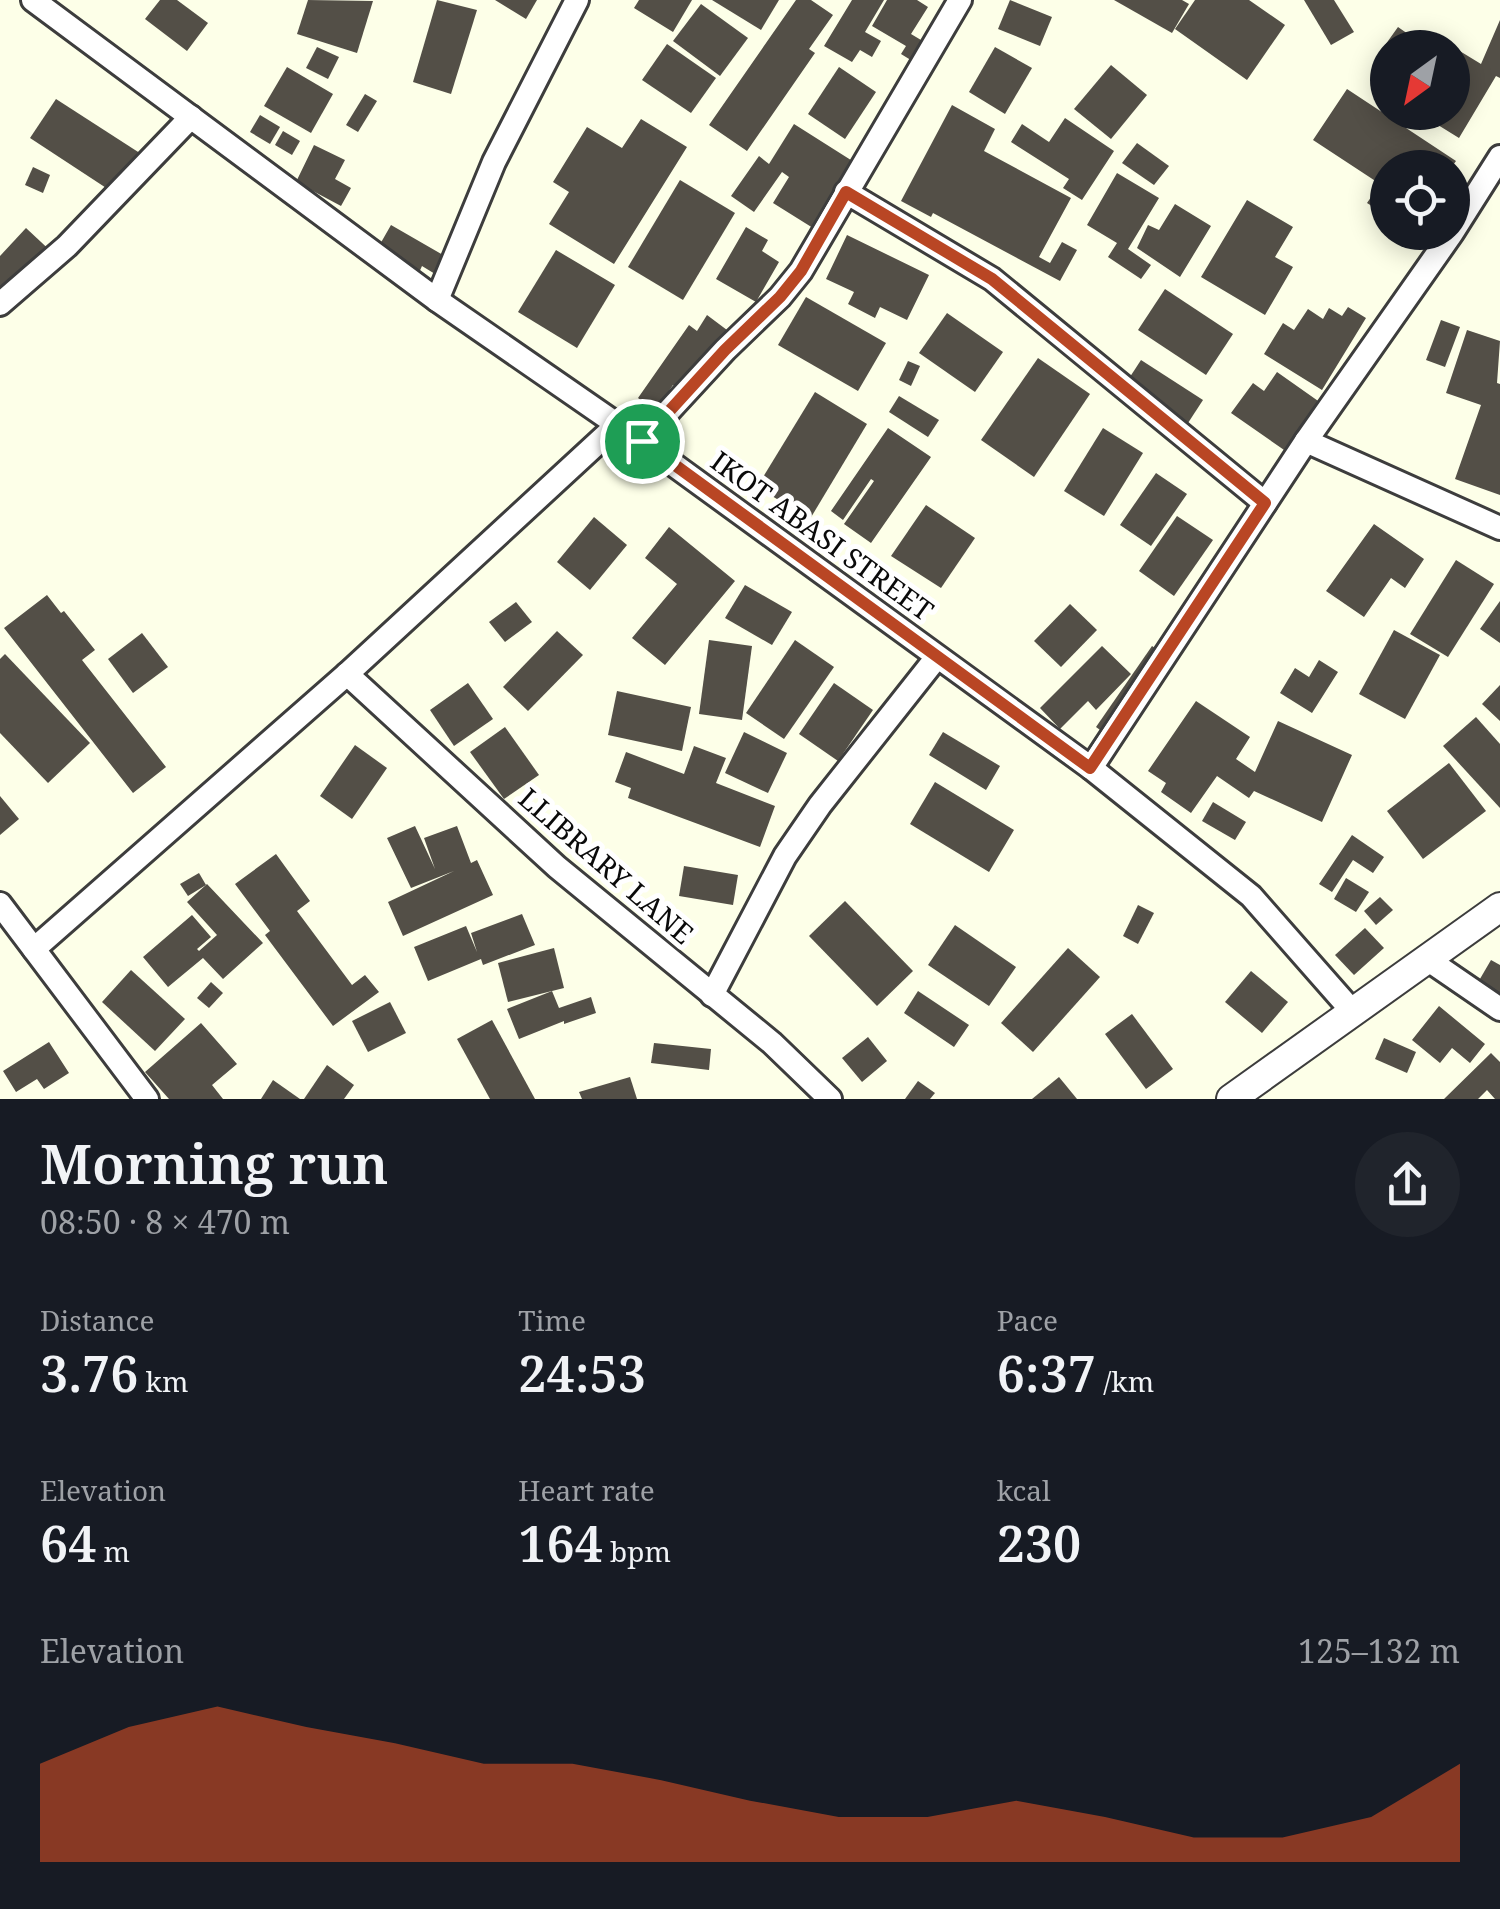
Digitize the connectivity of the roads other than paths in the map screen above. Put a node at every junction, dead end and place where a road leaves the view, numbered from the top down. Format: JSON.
{"nodes":[{"id":1,"x":33,"y":0,"type":"edge"},
{"id":2,"x":576,"y":0,"type":"edge"},
{"id":3,"x":960,"y":0,"type":"edge"},
{"id":4,"x":191,"y":118,"type":"junction"},
{"id":5,"x":1500,"y":157,"type":"edge"},
{"id":6,"x":846,"y":192,"type":"junction"},
{"id":7,"x":437,"y":300,"type":"junction"},
{"id":8,"x":0,"y":304,"type":"edge"},
{"id":9,"x":617,"y":424,"type":"junction"},
{"id":10,"x":1306,"y":440,"type":"junction"},
{"id":11,"x":642,"y":441,"type":"junction"},
{"id":12,"x":1265,"y":503,"type":"junction"},
{"id":13,"x":1500,"y":528,"type":"edge"},
{"id":14,"x":937,"y":657,"type":"junction"},
{"id":15,"x":347,"y":674,"type":"junction"},
{"id":16,"x":1090,"y":768,"type":"junction"},
{"id":17,"x":0,"y":904,"type":"edge"},
{"id":18,"x":1500,"y":907,"type":"edge"},
{"id":19,"x":34,"y":949,"type":"junction"},
{"id":20,"x":1427,"y":959,"type":"junction"},
{"id":21,"x":712,"y":994,"type":"junction"},
{"id":22,"x":1500,"y":1009,"type":"edge"},
{"id":23,"x":1353,"y":1012,"type":"junction"},
{"id":24,"x":147,"y":1099,"type":"edge"},
{"id":25,"x":830,"y":1099,"type":"edge"},
{"id":26,"x":1231,"y":1099,"type":"edge"}],
"edges":[{"from":1,"to":4,"type":"street","name":"IKOT ABASI STREET"},
{"from":2,"to":7,"type":"street"},
{"from":3,"to":6,"type":"street"},
{"from":4,"to":7,"type":"street","name":"IKOT ABASI STREET"},
{"from":4,"to":8,"type":"street"},
{"from":5,"to":10,"type":"street"},
{"from":6,"to":11,"type":"street"},
{"from":6,"to":12,"type":"street"},
{"from":7,"to":9,"type":"street","name":"IKOT ABASI STREET"},
{"from":9,"to":11,"type":"street","name":"IKOT ABASI STREET"},
{"from":9,"to":15,"type":"street"},
{"from":10,"to":12,"type":"street"},
{"from":10,"to":13,"type":"street"},
{"from":11,"to":14,"type":"street","name":"IKOT ABASI STREET"},
{"from":12,"to":16,"type":"street"},
{"from":14,"to":16,"type":"street","name":"IKOT ABASI STREET"},
{"from":14,"to":21,"type":"street"},
{"from":15,"to":19,"type":"street"},
{"from":15,"to":21,"type":"street","name":"LLIBRARY LANE"},
{"from":16,"to":23,"type":"street","name":"IKOT ABASI STREET"},
{"from":17,"to":19,"type":"street"},
{"from":18,"to":20,"type":"street"},
{"from":19,"to":24,"type":"street"},
{"from":20,"to":22,"type":"street"},
{"from":20,"to":23,"type":"street"},
{"from":21,"to":25,"type":"street","name":"LLIBRARY LANE"},
{"from":23,"to":26,"type":"street"}]}
